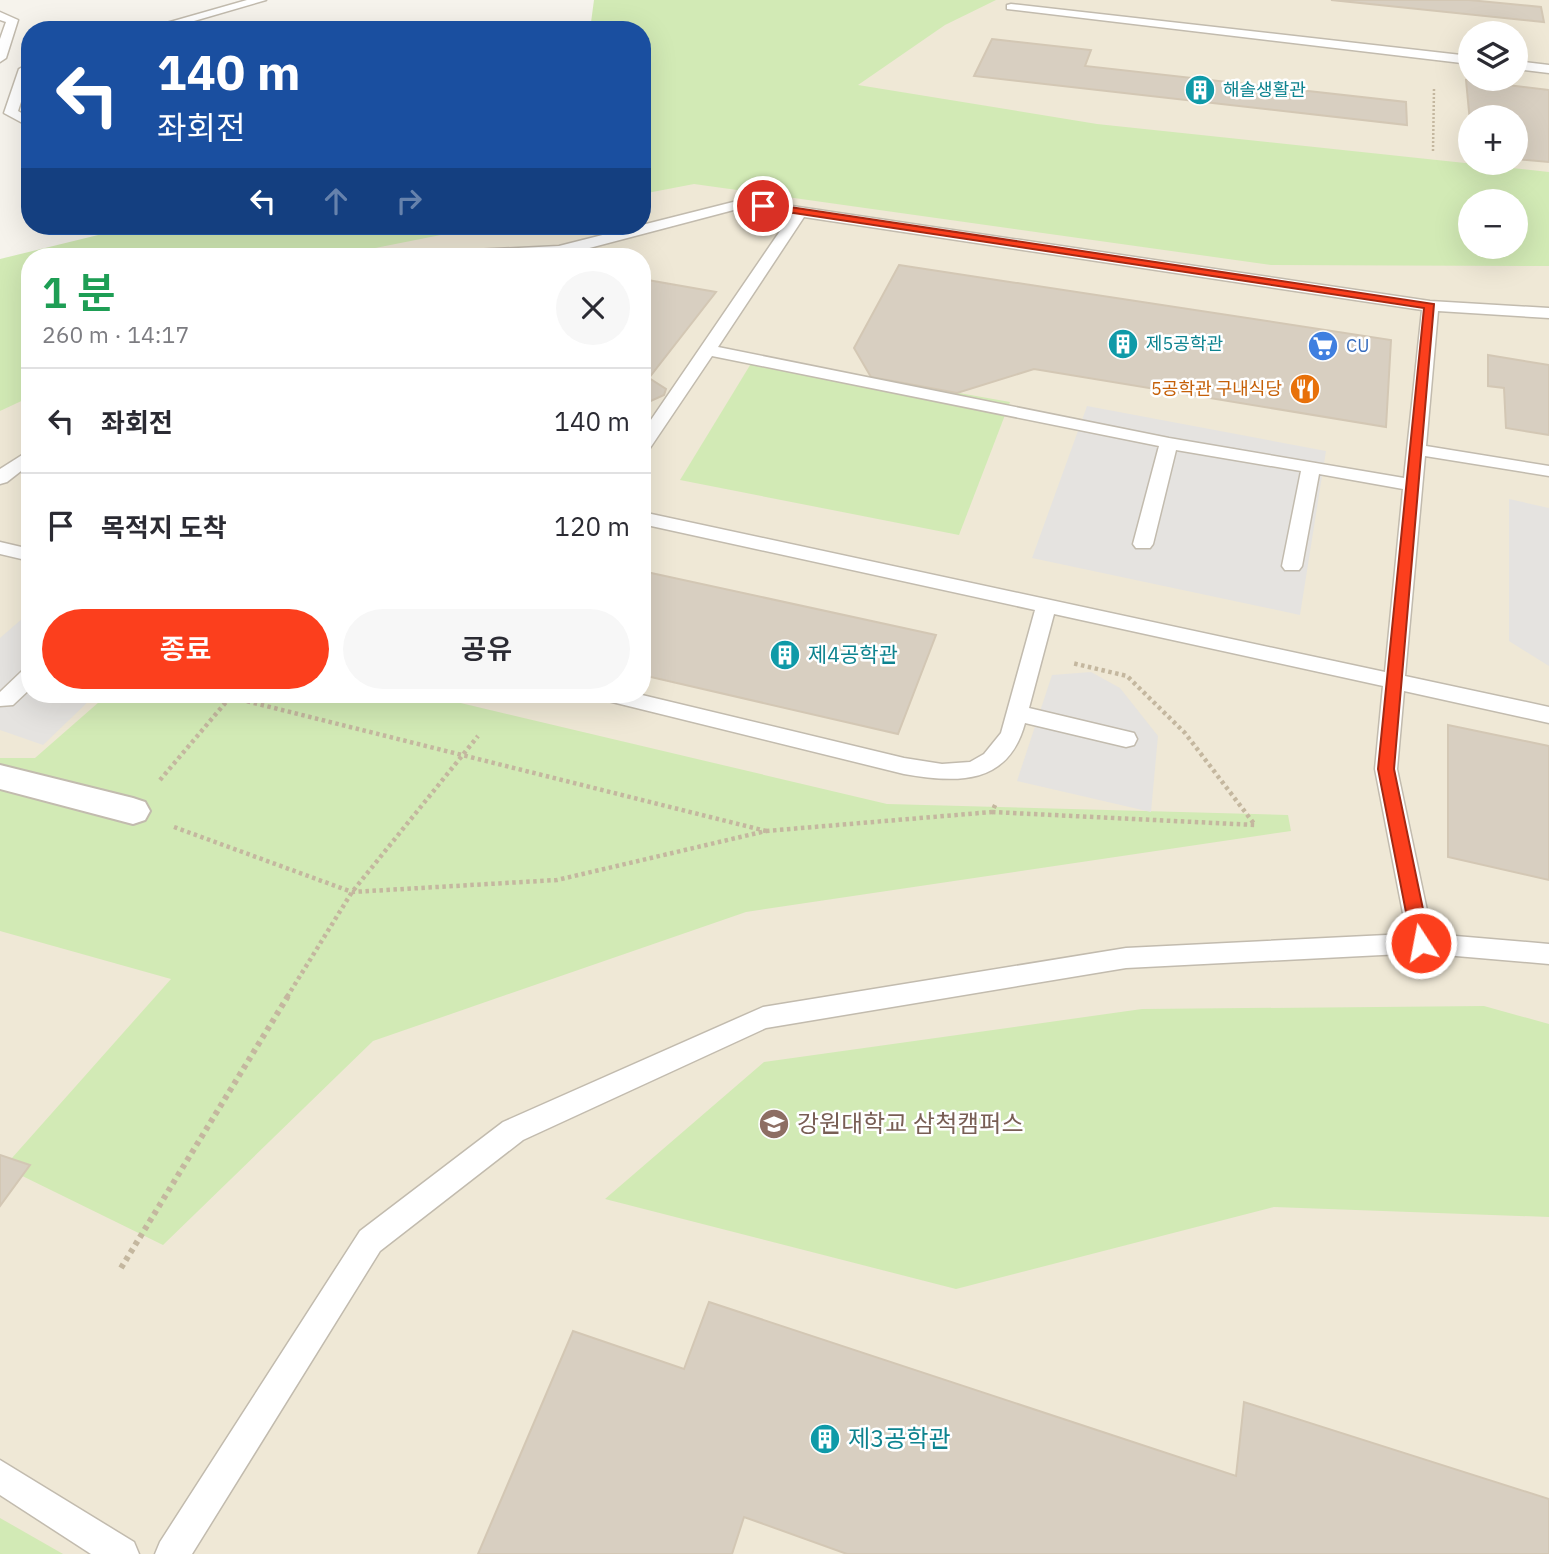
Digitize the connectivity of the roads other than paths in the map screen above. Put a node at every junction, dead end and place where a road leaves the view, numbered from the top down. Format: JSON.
{"nodes":[{"id":1,"x":260,"y":0,"type":"edge"},
{"id":2,"x":1011,"y":7,"type":"dead end"},
{"id":3,"x":0,"y":16,"type":"edge"},
{"id":4,"x":182,"y":21,"type":"edge"},
{"id":5,"x":0,"y":58,"type":"edge"},
{"id":6,"x":1458,"y":59,"type":"edge"},
{"id":7,"x":1528,"y":66,"type":"edge"},
{"id":8,"x":1549,"y":69,"type":"edge"},
{"id":9,"x":21,"y":76,"type":"edge"},
{"id":10,"x":21,"y":118,"type":"edge"},
{"id":11,"x":800,"y":212,"type":"junction"},
{"id":12,"x":651,"y":227,"type":"edge"},
{"id":13,"x":620,"y":235,"type":"edge"},
{"id":14,"x":570,"y":248,"type":"edge"},
{"id":15,"x":1430,"y":306,"type":"junction"},
{"id":16,"x":1549,"y":313,"type":"edge"},
{"id":17,"x":708,"y":350,"type":"junction"},
{"id":18,"x":651,"y":434,"type":"edge"},
{"id":19,"x":1169,"y":443,"type":"junction"},
{"id":20,"x":1419,"y":450,"type":"junction"},
{"id":21,"x":21,"y":463,"type":"edge"},
{"id":22,"x":1311,"y":467,"type":"junction"},
{"id":23,"x":1549,"y":471,"type":"edge"},
{"id":24,"x":0,"y":478,"type":"edge"},
{"id":25,"x":1415,"y":485,"type":"junction"},
{"id":26,"x":651,"y":520,"type":"edge"},
{"id":27,"x":1143,"y":544,"type":"dead end"},
{"id":28,"x":0,"y":548,"type":"edge"},
{"id":29,"x":21,"y":553,"type":"edge"},
{"id":30,"x":1293,"y":566,"type":"dead end"},
{"id":31,"x":1046,"y":607,"type":"junction"},
{"id":32,"x":1394,"y":684,"type":"junction"},
{"id":33,"x":21,"y":685,"type":"edge"},
{"id":34,"x":5,"y":700,"type":"dead end"},
{"id":35,"x":645,"y":703,"type":"edge"},
{"id":36,"x":1017,"y":713,"type":"junction"},
{"id":37,"x":1549,"y":715,"type":"edge"},
{"id":38,"x":1126,"y":739,"type":"dead end"},
{"id":39,"x":0,"y":777,"type":"edge"},
{"id":40,"x":133,"y":811,"type":"road end"},
{"id":41,"x":1421,"y":943,"type":"junction"},
{"id":42,"x":1549,"y":954,"type":"edge"},
{"id":43,"x":0,"y":1476,"type":"edge"},
{"id":44,"x":122,"y":1554,"type":"edge"},
{"id":45,"x":172,"y":1554,"type":"edge"}],
"edges":[{"from":1,"to":4,"type":"lane"},
{"from":2,"to":6,"type":"lane"},
{"from":3,"to":5,"type":"lane"},
{"from":7,"to":8,"type":"lane"},
{"from":9,"to":10,"type":"lane"},
{"from":11,"to":12,"type":"lane"},
{"from":11,"to":15,"type":"lane"},
{"from":11,"to":17,"type":"lane"},
{"from":13,"to":14,"type":"lane"},
{"from":15,"to":16,"type":"lane"},
{"from":15,"to":20,"type":"lane"},
{"from":17,"to":18,"type":"lane"},
{"from":17,"to":19,"type":"lane"},
{"from":19,"to":22,"type":"lane"},
{"from":19,"to":27,"type":"lane"},
{"from":20,"to":23,"type":"lane"},
{"from":20,"to":25,"type":"lane"},
{"from":21,"to":24,"type":"lane"},
{"from":22,"to":25,"type":"lane"},
{"from":22,"to":30,"type":"lane"},
{"from":25,"to":32,"type":"lane"},
{"from":26,"to":31,"type":"lane"},
{"from":28,"to":29,"type":"lane"},
{"from":31,"to":32,"type":"lane"},
{"from":31,"to":36,"type":"lane"},
{"from":32,"to":37,"type":"lane"},
{"from":32,"to":41,"type":"lane"},
{"from":33,"to":34,"type":"lane"},
{"from":35,"to":36,"type":"lane"},
{"from":36,"to":38,"type":"lane"},
{"from":39,"to":40,"type":"street"},
{"from":41,"to":42,"type":"lane"},
{"from":41,"to":45,"type":"lane"},
{"from":43,"to":44,"type":"lane"}]}
